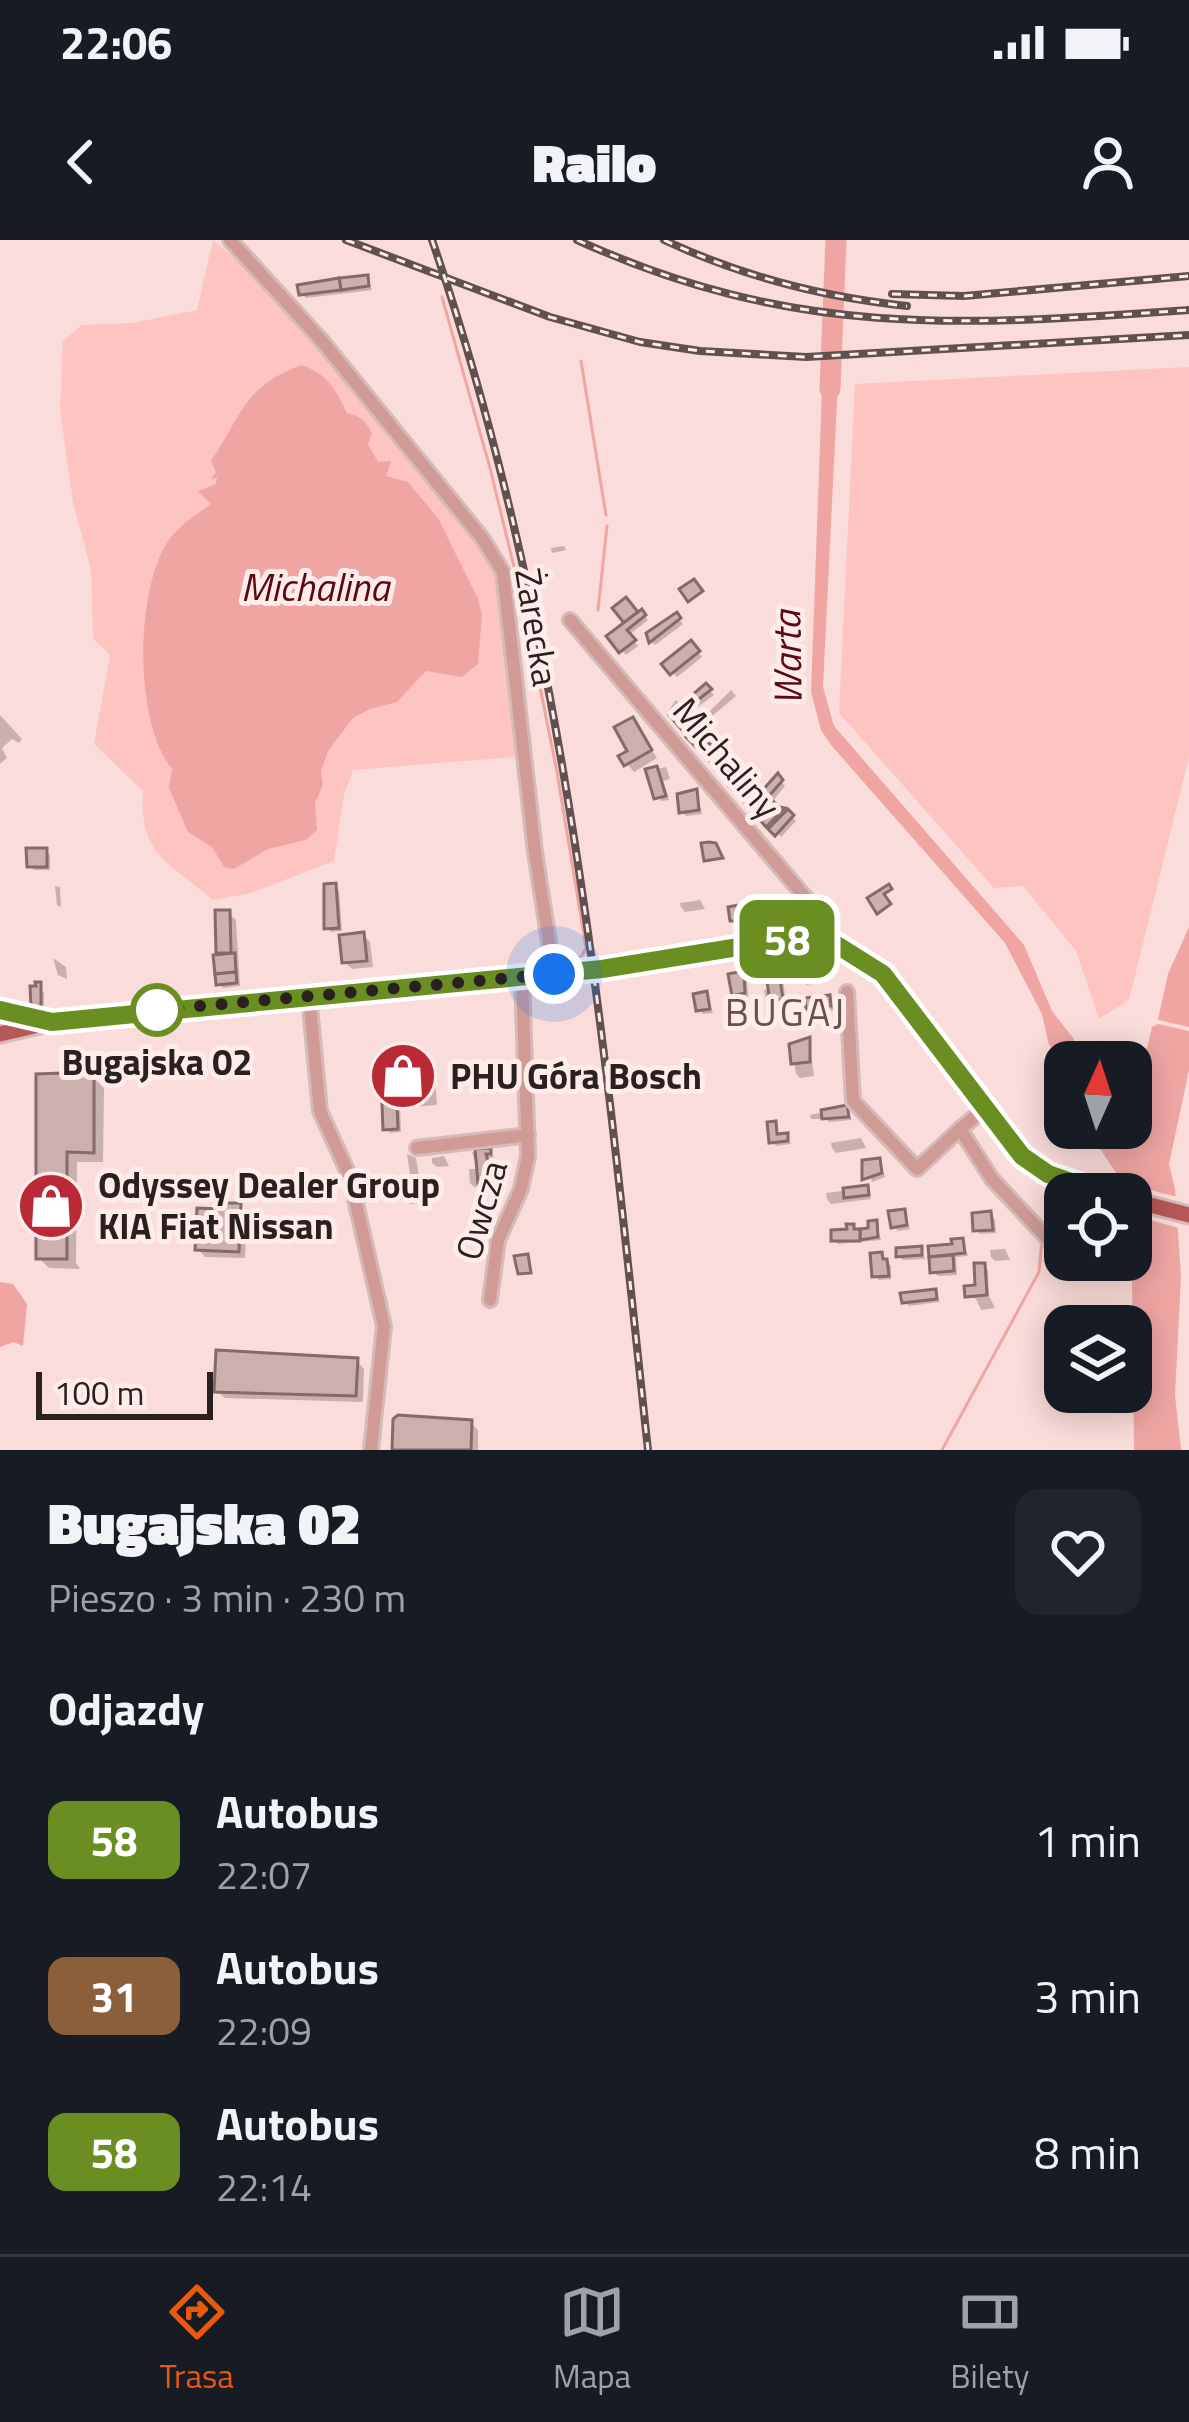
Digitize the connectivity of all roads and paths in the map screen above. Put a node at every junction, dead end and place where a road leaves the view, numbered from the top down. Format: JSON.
{"nodes":[{"id":1,"x":230,"y":240,"type":"edge"},
{"id":2,"x":570,"y":620,"type":"dead end"},
{"id":3,"x":824,"y":941,"type":"junction"},
{"id":4,"x":554,"y":974,"type":"junction"},
{"id":5,"x":522,"y":977,"type":"junction"},
{"id":6,"x":847,"y":992,"type":"dead end"},
{"id":7,"x":309,"y":996,"type":"junction"},
{"id":8,"x":0,"y":1010,"type":"edge"},
{"id":9,"x":0,"y":1020,"type":"edge"},
{"id":10,"x":52,"y":1022,"type":"junction"},
{"id":11,"x":0,"y":1034,"type":"edge"},
{"id":12,"x":982,"y":1109,"type":"junction"},
{"id":13,"x":961,"y":1129,"type":"junction"},
{"id":14,"x":528,"y":1136,"type":"junction"},
{"id":15,"x":416,"y":1148,"type":"dead end"},
{"id":16,"x":1048,"y":1173,"type":"edge"},
{"id":17,"x":1152,"y":1206,"type":"edge"},
{"id":18,"x":1187,"y":1215,"type":"edge"},
{"id":19,"x":1044,"y":1235,"type":"edge"},
{"id":20,"x":490,"y":1300,"type":"dead end"},
{"id":21,"x":371,"y":1450,"type":"edge"}],
"edges":[{"from":1,"to":4,"type":"street","name":"Żarecka"},
{"from":2,"to":3,"type":"street","name":"Michaliny"},
{"from":3,"to":4,"type":"main road"},
{"from":3,"to":12,"type":"main road"},
{"from":4,"to":5,"type":"main road"},
{"from":5,"to":7,"type":"main road"},
{"from":5,"to":14,"type":"street","name":"Owcza"},
{"from":6,"to":13,"type":"street"},
{"from":7,"to":10,"type":"main road"},
{"from":7,"to":21,"type":"street"},
{"from":8,"to":10,"type":"main road"},
{"from":9,"to":10,"type":"main road"},
{"from":10,"to":11,"type":"main road"},
{"from":12,"to":13,"type":"street"},
{"from":12,"to":16,"type":"main road"},
{"from":13,"to":19,"type":"street"},
{"from":14,"to":15,"type":"street","name":"Owcza"},
{"from":14,"to":20,"type":"street","name":"Owcza"},
{"from":17,"to":18,"type":"main road"}]}
